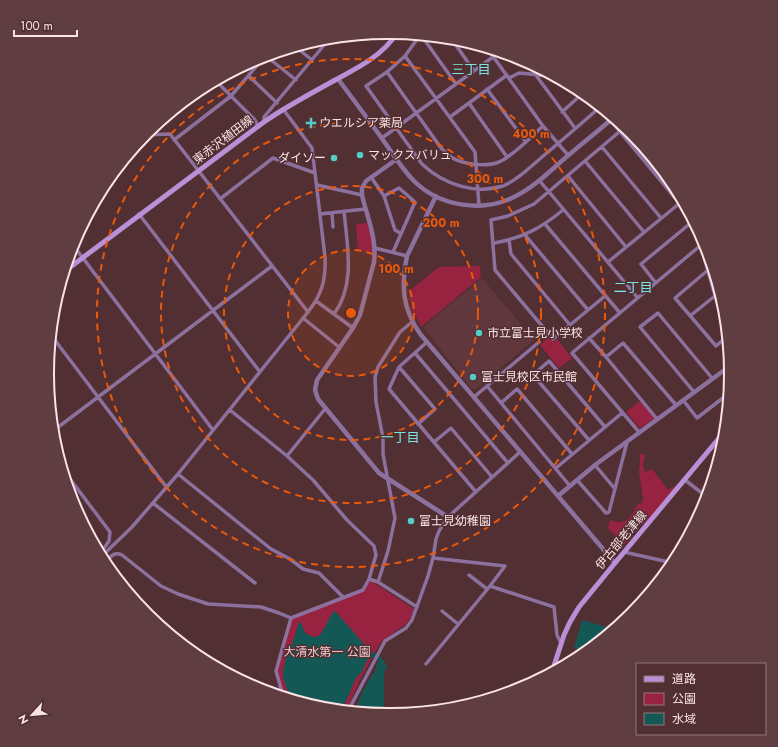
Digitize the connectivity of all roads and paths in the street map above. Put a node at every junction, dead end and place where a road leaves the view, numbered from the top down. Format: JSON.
{"nodes":[{"id":1,"x":392,"y":39,"type":"edge"},
{"id":2,"x":416,"y":40,"type":"edge"},
{"id":3,"x":425,"y":41,"type":"edge"},
{"id":4,"x":324,"y":45,"type":"edge"},
{"id":5,"x":456,"y":46,"type":"edge"},
{"id":6,"x":301,"y":50,"type":"edge"},
{"id":7,"x":405,"y":56,"type":"junction"},
{"id":8,"x":493,"y":57,"type":"joint"},
{"id":9,"x":312,"y":60,"type":"junction"},
{"id":10,"x":271,"y":61,"type":"edge"},
{"id":11,"x":257,"y":66,"type":"edge"},
{"id":12,"x":474,"y":71,"type":"junction"},
{"id":13,"x":387,"y":72,"type":"junction"},
{"id":14,"x":534,"y":74,"type":"junction"},
{"id":15,"x":540,"y":75,"type":"edge"},
{"id":16,"x":249,"y":76,"type":"junction"},
{"id":17,"x":508,"y":76,"type":"junction"},
{"id":18,"x":338,"y":79,"type":"junction"},
{"id":19,"x":296,"y":80,"type":"junction"},
{"id":20,"x":456,"y":84,"type":"junction"},
{"id":21,"x":220,"y":85,"type":"edge"},
{"id":22,"x":487,"y":89,"type":"junction"},
{"id":23,"x":231,"y":96,"type":"junction"},
{"id":24,"x":579,"y":97,"type":"edge"},
{"id":25,"x":437,"y":99,"type":"junction"},
{"id":26,"x":277,"y":103,"type":"junction"},
{"id":27,"x":469,"y":103,"type":"junction"},
{"id":28,"x":283,"y":109,"type":"junction"},
{"id":29,"x":596,"y":110,"type":"edge"},
{"id":30,"x":562,"y":112,"type":"junction"},
{"id":31,"x":416,"y":114,"type":"junction"},
{"id":32,"x":450,"y":117,"type":"junction"},
{"id":33,"x":609,"y":121,"type":"edge"},
{"id":34,"x":264,"y":122,"type":"junction"},
{"id":35,"x":258,"y":126,"type":"junction"},
{"id":36,"x":543,"y":126,"type":"junction"},
{"id":37,"x":396,"y":128,"type":"junction"},
{"id":38,"x":575,"y":128,"type":"junction"},
{"id":39,"x":620,"y":131,"type":"edge"},
{"id":40,"x":622,"y":133,"type":"edge"},
{"id":41,"x":155,"y":135,"type":"edge"},
{"id":42,"x":382,"y":138,"type":"junction"},
{"id":43,"x":174,"y":140,"type":"junction"},
{"id":44,"x":526,"y":142,"type":"junction"},
{"id":45,"x":558,"y":144,"type":"junction"},
{"id":46,"x":602,"y":147,"type":"junction"},
{"id":47,"x":568,"y":156,"type":"junction"},
{"id":48,"x":508,"y":157,"type":"junction"},
{"id":49,"x":397,"y":159,"type":"junction"},
{"id":50,"x":585,"y":161,"type":"junction"},
{"id":51,"x":647,"y":162,"type":"edge"},
{"id":52,"x":476,"y":164,"type":"junction"},
{"id":53,"x":198,"y":171,"type":"junction"},
{"id":54,"x":315,"y":173,"type":"junction"},
{"id":55,"x":568,"y":176,"type":"junction"},
{"id":56,"x":371,"y":177,"type":"junction"},
{"id":57,"x":539,"y":180,"type":"junction"},
{"id":58,"x":317,"y":185,"type":"junction"},
{"id":59,"x":477,"y":188,"type":"junction"},
{"id":60,"x":548,"y":192,"type":"junction"},
{"id":61,"x":362,"y":195,"type":"junction"},
{"id":62,"x":384,"y":196,"type":"junction"},
{"id":63,"x":436,"y":196,"type":"junction"},
{"id":64,"x":220,"y":199,"type":"junction"},
{"id":65,"x":678,"y":205,"type":"edge"},
{"id":66,"x":479,"y":206,"type":"junction"},
{"id":67,"x":365,"y":209,"type":"junction"},
{"id":68,"x":563,"y":210,"type":"junction"},
{"id":69,"x":344,"y":211,"type":"junction"},
{"id":70,"x":332,"y":213,"type":"junction"},
{"id":71,"x":140,"y":214,"type":"junction"},
{"id":72,"x":320,"y":214,"type":"junction"},
{"id":73,"x":661,"y":218,"type":"junction"},
{"id":74,"x":545,"y":224,"type":"junction"},
{"id":75,"x":688,"y":225,"type":"edge"},
{"id":76,"x":333,"y":227,"type":"dead end"},
{"id":77,"x":644,"y":232,"type":"junction"},
{"id":78,"x":400,"y":233,"type":"junction"},
{"id":79,"x":525,"y":235,"type":"junction"},
{"id":80,"x":509,"y":240,"type":"junction"},
{"id":81,"x":494,"y":242,"type":"junction"},
{"id":82,"x":626,"y":247,"type":"junction"},
{"id":83,"x":699,"y":247,"type":"edge"},
{"id":84,"x":375,"y":248,"type":"junction"},
{"id":85,"x":78,"y":252,"type":"edge"},
{"id":86,"x":393,"y":252,"type":"junction"},
{"id":87,"x":407,"y":256,"type":"junction"},
{"id":88,"x":82,"y":258,"type":"junction"},
{"id":89,"x":608,"y":262,"type":"junction"},
{"id":90,"x":72,"y":266,"type":"edge"},
{"id":91,"x":272,"y":266,"type":"junction"},
{"id":92,"x":708,"y":272,"type":"edge"},
{"id":93,"x":656,"y":282,"type":"junction"},
{"id":94,"x":605,"y":296,"type":"junction"},
{"id":95,"x":714,"y":296,"type":"edge"},
{"id":96,"x":637,"y":297,"type":"junction"},
{"id":97,"x":316,"y":301,"type":"junction"},
{"id":98,"x":213,"y":310,"type":"junction"},
{"id":99,"x":588,"y":310,"type":"junction"},
{"id":100,"x":308,"y":312,"type":"junction"},
{"id":101,"x":620,"y":313,"type":"junction"},
{"id":102,"x":334,"y":314,"type":"junction"},
{"id":103,"x":690,"y":316,"type":"junction"},
{"id":104,"x":303,"y":318,"type":"junction"},
{"id":105,"x":412,"y":322,"type":"junction"},
{"id":106,"x":570,"y":325,"type":"junction"},
{"id":107,"x":353,"y":328,"type":"junction"},
{"id":108,"x":589,"y":338,"type":"junction"},
{"id":109,"x":722,"y":341,"type":"edge"},
{"id":110,"x":56,"y":342,"type":"edge"},
{"id":111,"x":428,"y":342,"type":"junction"},
{"id":112,"x":539,"y":342,"type":"dead end"},
{"id":113,"x":339,"y":347,"type":"junction"},
{"id":114,"x":415,"y":353,"type":"junction"},
{"id":115,"x":155,"y":354,"type":"junction"},
{"id":116,"x":606,"y":357,"type":"junction"},
{"id":117,"x":399,"y":367,"type":"junction"},
{"id":118,"x":724,"y":370,"type":"edge"},
{"id":119,"x":260,"y":372,"type":"junction"},
{"id":120,"x":712,"y":378,"type":"junction"},
{"id":121,"x":487,"y":386,"type":"junction"},
{"id":122,"x":694,"y":392,"type":"junction"},
{"id":123,"x":98,"y":397,"type":"junction"},
{"id":124,"x":474,"y":397,"type":"junction"},
{"id":125,"x":723,"y":398,"type":"edge"},
{"id":126,"x":683,"y":400,"type":"junction"},
{"id":127,"x":501,"y":403,"type":"junction"},
{"id":128,"x":676,"y":405,"type":"junction"},
{"id":129,"x":325,"y":408,"type":"junction"},
{"id":130,"x":230,"y":410,"type":"junction"},
{"id":131,"x":622,"y":413,"type":"junction"},
{"id":132,"x":657,"y":419,"type":"junction"},
{"id":133,"x":418,"y":424,"type":"junction"},
{"id":134,"x":59,"y":427,"type":"edge"},
{"id":135,"x":605,"y":427,"type":"junction"},
{"id":136,"x":213,"y":430,"type":"junction"},
{"id":137,"x":639,"y":432,"type":"junction"},
{"id":138,"x":589,"y":440,"type":"junction"},
{"id":139,"x":434,"y":442,"type":"junction"},
{"id":140,"x":627,"y":442,"type":"junction"},
{"id":141,"x":716,"y":443,"type":"edge"},
{"id":142,"x":520,"y":452,"type":"junction"},
{"id":143,"x":572,"y":454,"type":"junction"},
{"id":144,"x":287,"y":456,"type":"junction"},
{"id":145,"x":508,"y":463,"type":"junction"},
{"id":146,"x":595,"y":465,"type":"junction"},
{"id":147,"x":556,"y":468,"type":"junction"},
{"id":148,"x":178,"y":474,"type":"junction"},
{"id":149,"x":492,"y":477,"type":"junction"},
{"id":150,"x":387,"y":478,"type":"junction"},
{"id":151,"x":577,"y":480,"type":"junction"},
{"id":152,"x":685,"y":480,"type":"junction"},
{"id":153,"x":72,"y":482,"type":"edge"},
{"id":154,"x":570,"y":486,"type":"junction"},
{"id":155,"x":167,"y":488,"type":"junction"},
{"id":156,"x":615,"y":489,"type":"junction"},
{"id":157,"x":476,"y":492,"type":"junction"},
{"id":158,"x":702,"y":493,"type":"edge"},
{"id":159,"x":558,"y":496,"type":"junction"},
{"id":160,"x":153,"y":503,"type":"junction"},
{"id":161,"x":448,"y":517,"type":"junction"},
{"id":162,"x":104,"y":549,"type":"edge"},
{"id":163,"x":106,"y":551,"type":"edge"},
{"id":164,"x":624,"y":552,"type":"junction"},
{"id":165,"x":110,"y":558,"type":"edge"},
{"id":166,"x":433,"y":558,"type":"junction"},
{"id":167,"x":665,"y":561,"type":"edge"},
{"id":168,"x":615,"y":562,"type":"junction"},
{"id":169,"x":469,"y":574,"type":"dead end"},
{"id":170,"x":369,"y":579,"type":"junction"},
{"id":171,"x":378,"y":582,"type":"junction"},
{"id":172,"x":255,"y":583,"type":"dead end"},
{"id":173,"x":490,"y":586,"type":"junction"},
{"id":174,"x":487,"y":589,"type":"junction"},
{"id":175,"x":343,"y":597,"type":"junction"},
{"id":176,"x":417,"y":607,"type":"junction"},
{"id":177,"x":442,"y":611,"type":"dead end"},
{"id":178,"x":291,"y":618,"type":"junction"},
{"id":179,"x":458,"y":624,"type":"junction"},
{"id":180,"x":561,"y":643,"type":"junction"},
{"id":181,"x":426,"y":664,"type":"dead end"},
{"id":182,"x":555,"y":664,"type":"edge"},
{"id":183,"x":281,"y":690,"type":"edge"},
{"id":184,"x":351,"y":706,"type":"edge"}],
"edges":[{"from":1,"to":18,"type":"main road","name":"東赤沢植田線"},
{"from":2,"to":7,"type":"street"},
{"from":3,"to":20,"type":"street"},
{"from":4,"to":9,"type":"street"},
{"from":5,"to":12,"type":"street"},
{"from":6,"to":9,"type":"street"},
{"from":7,"to":13,"type":"street"},
{"from":7,"to":25,"type":"street"},
{"from":8,"to":12,"type":"street"},
{"from":8,"to":17,"type":"street"},
{"from":9,"to":19,"type":"street"},
{"from":10,"to":19,"type":"street"},
{"from":11,"to":16,"type":"street"},
{"from":12,"to":20,"type":"street"},
{"from":13,"to":31,"type":"street"},
{"from":13,"to":37,"type":"street"},
{"from":14,"to":15,"type":"street"},
{"from":14,"to":17,"type":"street"},
{"from":14,"to":30,"type":"street"},
{"from":16,"to":23,"type":"street"},
{"from":16,"to":26,"type":"street"},
{"from":17,"to":22,"type":"street"},
{"from":17,"to":36,"type":"street"},
{"from":18,"to":28,"type":"main road","name":"東赤沢植田線"},
{"from":18,"to":42,"type":"street"},
{"from":19,"to":26,"type":"street"},
{"from":20,"to":25,"type":"street"},
{"from":21,"to":23,"type":"street"},
{"from":22,"to":27,"type":"street"},
{"from":22,"to":44,"type":"street"},
{"from":23,"to":35,"type":"street"},
{"from":23,"to":43,"type":"street"},
{"from":24,"to":30,"type":"street"},
{"from":25,"to":31,"type":"street"},
{"from":25,"to":32,"type":"street"},
{"from":26,"to":34,"type":"street"},
{"from":27,"to":32,"type":"street"},
{"from":27,"to":48,"type":"street"},
{"from":28,"to":34,"type":"main road","name":"東赤沢植田線"},
{"from":28,"to":54,"type":"street"},
{"from":29,"to":38,"type":"street"},
{"from":30,"to":38,"type":"street"},
{"from":31,"to":37,"type":"street"},
{"from":31,"to":52,"type":"street"},
{"from":32,"to":52,"type":"street"},
{"from":33,"to":47,"type":"street"},
{"from":34,"to":35,"type":"main road","name":"東赤沢植田線"},
{"from":35,"to":53,"type":"main road","name":"東赤沢植田線"},
{"from":36,"to":44,"type":"street"},
{"from":36,"to":45,"type":"street"},
{"from":37,"to":42,"type":"street"},
{"from":37,"to":59,"type":"street"},
{"from":38,"to":45,"type":"street"},
{"from":39,"to":46,"type":"street"},
{"from":40,"to":51,"type":"street"},
{"from":41,"to":43,"type":"street"},
{"from":42,"to":49,"type":"street"},
{"from":43,"to":53,"type":"street"},
{"from":44,"to":48,"type":"street"},
{"from":45,"to":47,"type":"street"},
{"from":45,"to":59,"type":"street"},
{"from":46,"to":50,"type":"street"},
{"from":46,"to":73,"type":"street"},
{"from":47,"to":57,"type":"street"},
{"from":48,"to":52,"type":"street"},
{"from":49,"to":56,"type":"street"},
{"from":49,"to":63,"type":"street"},
{"from":50,"to":55,"type":"street"},
{"from":50,"to":77,"type":"street"},
{"from":52,"to":59,"type":"street"},
{"from":53,"to":64,"type":"street"},
{"from":53,"to":71,"type":"main road","name":"東赤沢植田線"},
{"from":54,"to":58,"type":"street"},
{"from":54,"to":64,"type":"street"},
{"from":55,"to":60,"type":"street"},
{"from":55,"to":82,"type":"street"},
{"from":56,"to":61,"type":"street"},
{"from":56,"to":62,"type":"street"},
{"from":57,"to":60,"type":"street"},
{"from":57,"to":66,"type":"street"},
{"from":58,"to":61,"type":"street"},
{"from":58,"to":72,"type":"street"},
{"from":59,"to":66,"type":"street"},
{"from":60,"to":68,"type":"street"},
{"from":60,"to":81,"type":"street"},
{"from":61,"to":67,"type":"street"},
{"from":62,"to":78,"type":"street"},
{"from":62,"to":78,"type":"street"},
{"from":63,"to":66,"type":"street"},
{"from":63,"to":87,"type":"street"},
{"from":64,"to":91,"type":"street"},
{"from":65,"to":73,"type":"street"},
{"from":67,"to":69,"type":"street"},
{"from":67,"to":84,"type":"street"},
{"from":68,"to":74,"type":"street"},
{"from":68,"to":89,"type":"street"},
{"from":69,"to":70,"type":"street"},
{"from":69,"to":102,"type":"street"},
{"from":70,"to":72,"type":"street"},
{"from":70,"to":76,"type":"street"},
{"from":71,"to":88,"type":"main road","name":"東赤沢植田線"},
{"from":71,"to":98,"type":"street"},
{"from":72,"to":97,"type":"street"},
{"from":73,"to":77,"type":"street"},
{"from":74,"to":79,"type":"street"},
{"from":74,"to":94,"type":"street"},
{"from":75,"to":93,"type":"street"},
{"from":77,"to":82,"type":"street"},
{"from":78,"to":86,"type":"street"},
{"from":79,"to":80,"type":"street"},
{"from":79,"to":99,"type":"street"},
{"from":80,"to":81,"type":"street"},
{"from":80,"to":106,"type":"street"},
{"from":81,"to":106,"type":"street"},
{"from":82,"to":89,"type":"street"},
{"from":83,"to":93,"type":"street"},
{"from":84,"to":86,"type":"street"},
{"from":84,"to":107,"type":"street"},
{"from":85,"to":88,"type":"street"},
{"from":86,"to":87,"type":"street"},
{"from":87,"to":105,"type":"street"},
{"from":88,"to":90,"type":"main road","name":"東赤沢植田線"},
{"from":88,"to":115,"type":"street"},
{"from":89,"to":96,"type":"street"},
{"from":91,"to":98,"type":"street"},
{"from":91,"to":100,"type":"street"},
{"from":92,"to":103,"type":"street"},
{"from":93,"to":96,"type":"street"},
{"from":94,"to":99,"type":"street"},
{"from":94,"to":101,"type":"street"},
{"from":95,"to":103,"type":"street"},
{"from":96,"to":101,"type":"street"},
{"from":97,"to":100,"type":"street"},
{"from":97,"to":102,"type":"street"},
{"from":98,"to":115,"type":"street"},
{"from":98,"to":119,"type":"street"},
{"from":99,"to":106,"type":"street"},
{"from":100,"to":104,"type":"street"},
{"from":101,"to":108,"type":"street"},
{"from":102,"to":107,"type":"street"},
{"from":103,"to":109,"type":"street"},
{"from":104,"to":113,"type":"street"},
{"from":104,"to":119,"type":"street"},
{"from":105,"to":111,"type":"street"},
{"from":105,"to":150,"type":"street"},
{"from":107,"to":113,"type":"street"},
{"from":108,"to":116,"type":"street"},
{"from":108,"to":131,"type":"street"},
{"from":110,"to":123,"type":"street"},
{"from":111,"to":114,"type":"street"},
{"from":111,"to":124,"type":"street"},
{"from":112,"to":121,"type":"street"},
{"from":113,"to":129,"type":"street"},
{"from":114,"to":117,"type":"street"},
{"from":114,"to":145,"type":"street"},
{"from":115,"to":123,"type":"street"},
{"from":115,"to":136,"type":"street"},
{"from":116,"to":128,"type":"street"},
{"from":116,"to":132,"type":"street"},
{"from":117,"to":133,"type":"street"},
{"from":117,"to":133,"type":"street"},
{"from":118,"to":120,"type":"street"},
{"from":119,"to":130,"type":"street"},
{"from":120,"to":122,"type":"street"},
{"from":120,"to":122,"type":"street"},
{"from":121,"to":124,"type":"street"},
{"from":121,"to":127,"type":"street"},
{"from":122,"to":126,"type":"street"},
{"from":123,"to":134,"type":"street"},
{"from":123,"to":155,"type":"street"},
{"from":124,"to":142,"type":"street"},
{"from":125,"to":126,"type":"street"},
{"from":126,"to":128,"type":"street"},
{"from":127,"to":143,"type":"street"},
{"from":127,"to":147,"type":"street"},
{"from":128,"to":132,"type":"street"},
{"from":129,"to":144,"type":"street"},
{"from":129,"to":150,"type":"street"},
{"from":130,"to":136,"type":"street"},
{"from":130,"to":144,"type":"street"},
{"from":131,"to":135,"type":"street"},
{"from":131,"to":137,"type":"street"},
{"from":132,"to":137,"type":"street"},
{"from":133,"to":139,"type":"street"},
{"from":135,"to":138,"type":"street"},
{"from":135,"to":138,"type":"street"},
{"from":136,"to":148,"type":"street"},
{"from":137,"to":140,"type":"street"},
{"from":138,"to":143,"type":"street"},
{"from":139,"to":149,"type":"street"},
{"from":139,"to":157,"type":"street"},
{"from":140,"to":146,"type":"street"},
{"from":140,"to":156,"type":"street"},
{"from":141,"to":152,"type":"main road","name":"伊古部老津線"},
{"from":142,"to":145,"type":"street"},
{"from":142,"to":159,"type":"street"},
{"from":143,"to":147,"type":"street"},
{"from":144,"to":170,"type":"street"},
{"from":145,"to":149,"type":"street"},
{"from":146,"to":151,"type":"street"},
{"from":146,"to":156,"type":"street"},
{"from":147,"to":154,"type":"street"},
{"from":148,"to":155,"type":"street"},
{"from":148,"to":175,"type":"street"},
{"from":149,"to":157,"type":"street"},
{"from":150,"to":161,"type":"street"},
{"from":150,"to":171,"type":"street"},
{"from":151,"to":154,"type":"street"},
{"from":151,"to":156,"type":"street"},
{"from":152,"to":158,"type":"street"},
{"from":152,"to":164,"type":"main road","name":"伊古部老津線"},
{"from":153,"to":162,"type":"street"},
{"from":154,"to":159,"type":"street"},
{"from":155,"to":160,"type":"street"},
{"from":157,"to":161,"type":"street"},
{"from":159,"to":168,"type":"street"},
{"from":160,"to":163,"type":"street"},
{"from":160,"to":172,"type":"street"},
{"from":161,"to":166,"type":"street"},
{"from":164,"to":167,"type":"street"},
{"from":164,"to":168,"type":"main road","name":"伊古部老津線"},
{"from":165,"to":178,"type":"street"},
{"from":166,"to":173,"type":"street"},
{"from":166,"to":176,"type":"street"},
{"from":168,"to":180,"type":"main road","name":"伊古部老津線"},
{"from":169,"to":174,"type":"street"},
{"from":170,"to":171,"type":"street"},
{"from":170,"to":175,"type":"street"},
{"from":171,"to":176,"type":"street"},
{"from":173,"to":174,"type":"street"},
{"from":173,"to":180,"type":"street"},
{"from":174,"to":179,"type":"street"},
{"from":175,"to":178,"type":"street"},
{"from":176,"to":184,"type":"street"},
{"from":177,"to":179,"type":"street"},
{"from":178,"to":183,"type":"street"},
{"from":179,"to":181,"type":"street"},
{"from":180,"to":182,"type":"main road","name":"伊古部老津線"}]}
